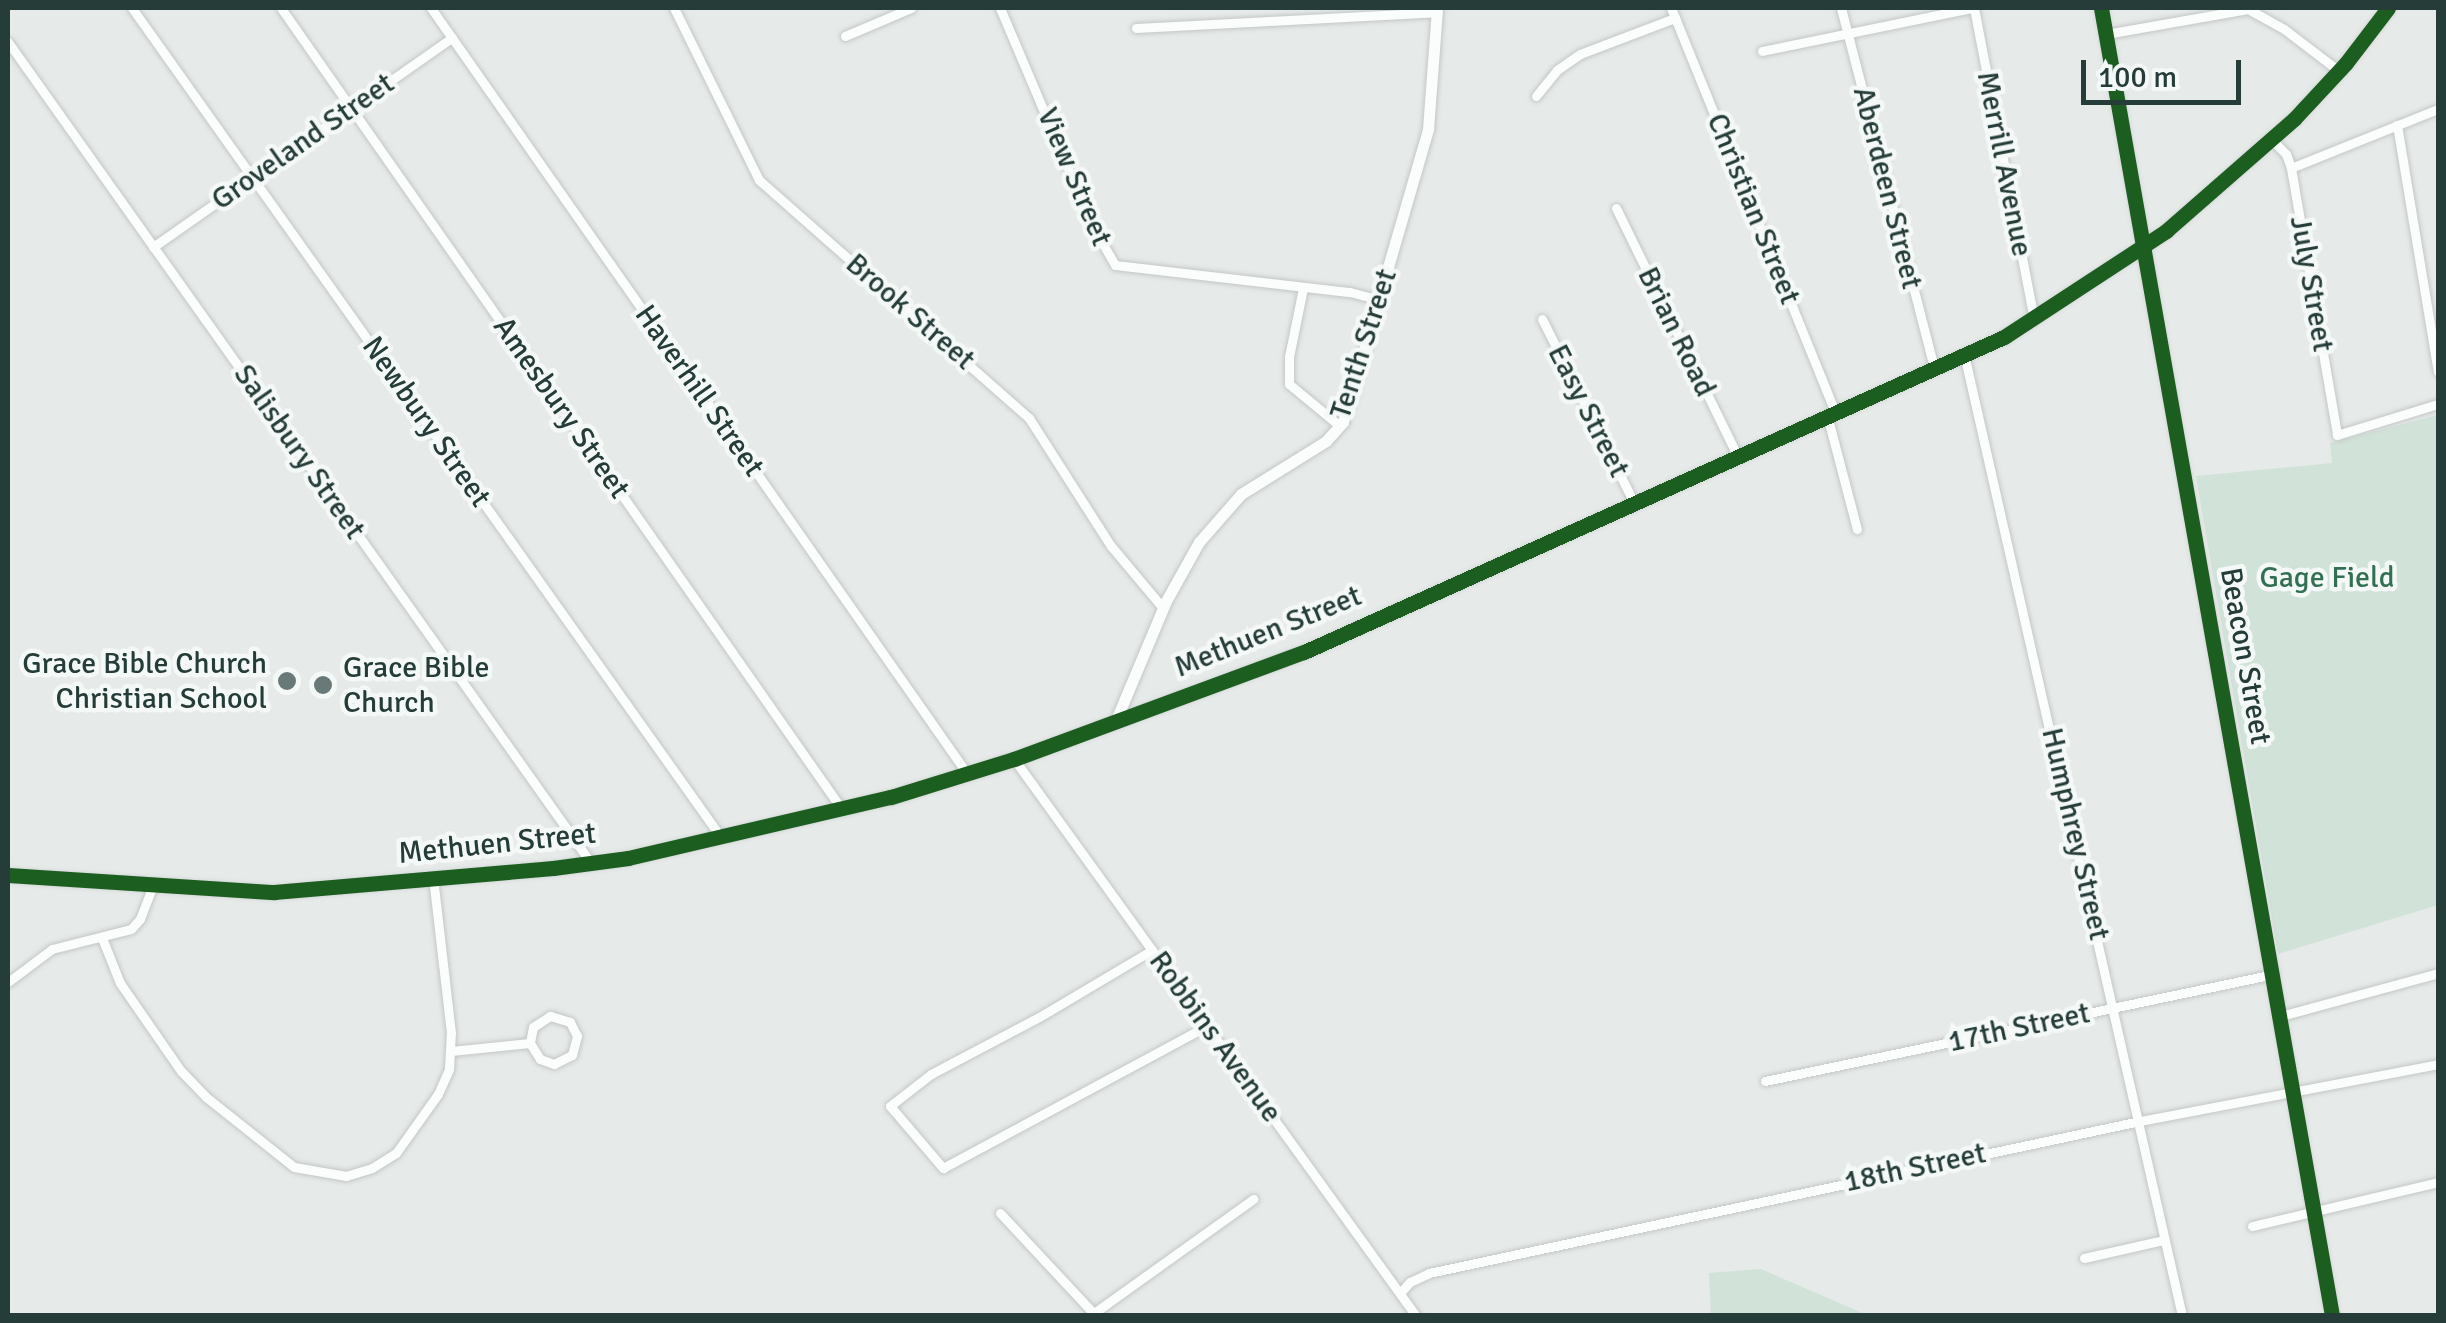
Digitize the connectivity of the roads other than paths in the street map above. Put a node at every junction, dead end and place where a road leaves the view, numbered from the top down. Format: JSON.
{"nodes":[{"id":1,"x":132,"y":8,"type":"edge"},
{"id":2,"x":281,"y":8,"type":"edge"},
{"id":3,"x":431,"y":8,"type":"edge"},
{"id":4,"x":674,"y":8,"type":"edge"},
{"id":5,"x":911,"y":8,"type":"edge"},
{"id":6,"x":1000,"y":8,"type":"edge"},
{"id":7,"x":1842,"y":8,"type":"edge"},
{"id":8,"x":1972,"y":8,"type":"edge"},
{"id":9,"x":2101,"y":8,"type":"edge"},
{"id":10,"x":2388,"y":8,"type":"edge"},
{"id":11,"x":1437,"y":10,"type":"edge"},
{"id":12,"x":1673,"y":13,"type":"edge"},
{"id":13,"x":1136,"y":28,"type":"dead end"},
{"id":14,"x":1848,"y":33,"type":"junction"},
{"id":15,"x":2106,"y":34,"type":"junction"},
{"id":16,"x":845,"y":36,"type":"dead end"},
{"id":17,"x":452,"y":38,"type":"junction"},
{"id":18,"x":8,"y":42,"type":"edge"},
{"id":19,"x":1762,"y":50,"type":"dead end"},
{"id":20,"x":2339,"y":71,"type":"junction"},
{"id":21,"x":1536,"y":96,"type":"dead end"},
{"id":22,"x":352,"y":108,"type":"junction"},
{"id":23,"x":2438,"y":108,"type":"edge"},
{"id":24,"x":2397,"y":125,"type":"junction"},
{"id":25,"x":2271,"y":140,"type":"junction"},
{"id":26,"x":2291,"y":168,"type":"junction"},
{"id":27,"x":253,"y":177,"type":"junction"},
{"id":28,"x":1616,"y":208,"type":"dead end"},
{"id":29,"x":153,"y":246,"type":"junction"},
{"id":30,"x":2145,"y":246,"type":"junction"},
{"id":31,"x":1303,"y":288,"type":"junction"},
{"id":32,"x":1379,"y":300,"type":"junction"},
{"id":33,"x":1542,"y":320,"type":"dead end"},
{"id":34,"x":2034,"y":320,"type":"junction"},
{"id":35,"x":1964,"y":354,"type":"junction"},
{"id":36,"x":1934,"y":368,"type":"junction"},
{"id":37,"x":2438,"y":372,"type":"edge"},
{"id":38,"x":2438,"y":404,"type":"edge"},
{"id":39,"x":1831,"y":413,"type":"junction"},
{"id":40,"x":1340,"y":426,"type":"junction"},
{"id":41,"x":1737,"y":455,"type":"junction"},
{"id":42,"x":1634,"y":502,"type":"junction"},
{"id":43,"x":1857,"y":529,"type":"dead end"},
{"id":44,"x":1163,"y":608,"type":"junction"},
{"id":45,"x":1116,"y":720,"type":"junction"},
{"id":46,"x":1014,"y":759,"type":"junction"},
{"id":47,"x":968,"y":775,"type":"junction"},
{"id":48,"x":841,"y":808,"type":"junction"},
{"id":49,"x":720,"y":836,"type":"junction"},
{"id":50,"x":591,"y":863,"type":"junction"},
{"id":51,"x":8,"y":875,"type":"edge"},
{"id":52,"x":433,"y":878,"type":"junction"},
{"id":53,"x":152,"y":887,"type":"junction"},
{"id":54,"x":102,"y":938,"type":"junction"},
{"id":55,"x":1152,"y":950,"type":"junction"},
{"id":56,"x":2438,"y":973,"type":"edge"},
{"id":57,"x":2274,"y":974,"type":"junction"},
{"id":58,"x":8,"y":982,"type":"edge"},
{"id":59,"x":2114,"y":1008,"type":"junction"},
{"id":60,"x":2280,"y":1016,"type":"junction"},
{"id":61,"x":1207,"y":1026,"type":"junction"},
{"id":62,"x":530,"y":1042,"type":"junction"},
{"id":63,"x":451,"y":1051,"type":"junction"},
{"id":64,"x":2438,"y":1064,"type":"edge"},
{"id":65,"x":1765,"y":1081,"type":"dead end"},
{"id":66,"x":2294,"y":1093,"type":"junction"},
{"id":67,"x":2140,"y":1120,"type":"junction"},
{"id":68,"x":2438,"y":1182,"type":"edge"},
{"id":69,"x":1253,"y":1199,"type":"dead end"},
{"id":70,"x":1000,"y":1213,"type":"dead end"},
{"id":71,"x":2314,"y":1214,"type":"junction"},
{"id":72,"x":2252,"y":1226,"type":"dead end"},
{"id":73,"x":2163,"y":1240,"type":"junction"},
{"id":74,"x":2084,"y":1258,"type":"dead end"},
{"id":75,"x":1400,"y":1293,"type":"junction"},
{"id":76,"x":1095,"y":1314,"type":"edge"},
{"id":77,"x":1416,"y":1316,"type":"edge"},
{"id":78,"x":2182,"y":1316,"type":"edge"},
{"id":79,"x":2332,"y":1316,"type":"edge"}],
"edges":[{"from":1,"to":27,"type":"street","name":"Newbury Street"},
{"from":2,"to":22,"type":"street","name":"Amesbury Street"},
{"from":3,"to":17,"type":"street","name":"Haverhill Street"},
{"from":4,"to":44,"type":"street","name":"Brook Street"},
{"from":5,"to":16,"type":"street"},
{"from":6,"to":31,"type":"street","name":"View Street"},
{"from":7,"to":14,"type":"street","name":"Aberdeen Street"},
{"from":8,"to":14,"type":"street"},
{"from":8,"to":34,"type":"street","name":"Merrill Avenue"},
{"from":9,"to":15,"type":"street","name":"Beacon Street"},
{"from":10,"to":20,"type":"street","name":"Methuen Street"},
{"from":11,"to":13,"type":"street"},
{"from":11,"to":32,"type":"street","name":"Tenth Street"},
{"from":12,"to":21,"type":"street"},
{"from":12,"to":39,"type":"street","name":"Christian Street"},
{"from":14,"to":19,"type":"street"},
{"from":14,"to":36,"type":"street","name":"Aberdeen Street"},
{"from":15,"to":20,"type":"street"},
{"from":15,"to":30,"type":"street","name":"Beacon Street"},
{"from":17,"to":22,"type":"street","name":"Groveland Street"},
{"from":17,"to":47,"type":"street","name":"Haverhill Street"},
{"from":18,"to":29,"type":"street","name":"Salisbury Street"},
{"from":20,"to":25,"type":"street","name":"Methuen Street"},
{"from":22,"to":27,"type":"street","name":"Groveland Street"},
{"from":22,"to":48,"type":"street","name":"Amesbury Street"},
{"from":23,"to":24,"type":"street"},
{"from":24,"to":26,"type":"street"},
{"from":24,"to":37,"type":"street"},
{"from":25,"to":26,"type":"street","name":"July Street"},
{"from":25,"to":30,"type":"street","name":"Methuen Street"},
{"from":26,"to":38,"type":"street","name":"July Street"},
{"from":27,"to":29,"type":"street","name":"Groveland Street"},
{"from":27,"to":49,"type":"street","name":"Newbury Street"},
{"from":28,"to":41,"type":"street","name":"Brian Road"},
{"from":29,"to":50,"type":"street","name":"Salisbury Street"},
{"from":30,"to":34,"type":"street","name":"Methuen Street"},
{"from":30,"to":57,"type":"street","name":"Beacon Street"},
{"from":31,"to":32,"type":"street","name":"View Street"},
{"from":31,"to":40,"type":"street"},
{"from":32,"to":40,"type":"street","name":"Tenth Street"},
{"from":33,"to":42,"type":"street","name":"Easy Street"},
{"from":34,"to":35,"type":"street","name":"Methuen Street"},
{"from":35,"to":36,"type":"street","name":"Methuen Street"},
{"from":35,"to":59,"type":"street","name":"Humphrey Street"},
{"from":36,"to":39,"type":"street","name":"Methuen Street"},
{"from":39,"to":41,"type":"street","name":"Methuen Street"},
{"from":39,"to":43,"type":"street","name":"Christian Street"},
{"from":40,"to":44,"type":"street","name":"Tenth Street"},
{"from":41,"to":42,"type":"street","name":"Methuen Street"},
{"from":42,"to":45,"type":"street","name":"Methuen Street"},
{"from":44,"to":45,"type":"street","name":"Tenth Street"},
{"from":45,"to":46,"type":"street","name":"Methuen Street"},
{"from":46,"to":47,"type":"street","name":"Methuen Street"},
{"from":46,"to":55,"type":"street","name":"Robbins Avenue"},
{"from":47,"to":48,"type":"street","name":"Methuen Street"},
{"from":48,"to":49,"type":"street","name":"Methuen Street"},
{"from":49,"to":50,"type":"street","name":"Methuen Street"},
{"from":50,"to":52,"type":"street","name":"Methuen Street"},
{"from":51,"to":53,"type":"street","name":"Methuen Street"},
{"from":52,"to":53,"type":"street","name":"Methuen Street"},
{"from":52,"to":63,"type":"street"},
{"from":53,"to":54,"type":"street"},
{"from":54,"to":58,"type":"street"},
{"from":54,"to":63,"type":"street"},
{"from":55,"to":61,"type":"street","name":"Robbins Avenue"},
{"from":55,"to":61,"type":"street"},
{"from":56,"to":60,"type":"street"},
{"from":57,"to":59,"type":"street","name":"17th Street"},
{"from":57,"to":60,"type":"street","name":"Beacon Street"},
{"from":59,"to":65,"type":"street","name":"17th Street"},
{"from":59,"to":67,"type":"street","name":"Humphrey Street"},
{"from":60,"to":66,"type":"street","name":"Beacon Street"},
{"from":61,"to":75,"type":"street","name":"Robbins Avenue"},
{"from":62,"to":62,"type":"street"},
{"from":62,"to":63,"type":"street"},
{"from":64,"to":66,"type":"street","name":"18th Street"},
{"from":66,"to":67,"type":"street","name":"18th Street"},
{"from":66,"to":71,"type":"street","name":"Beacon Street"},
{"from":67,"to":73,"type":"street","name":"Humphrey Street"},
{"from":67,"to":75,"type":"street","name":"18th Street"},
{"from":68,"to":71,"type":"street"},
{"from":69,"to":76,"type":"street"},
{"from":70,"to":76,"type":"street"},
{"from":71,"to":72,"type":"street"},
{"from":71,"to":79,"type":"street","name":"Beacon Street"},
{"from":73,"to":74,"type":"street"},
{"from":73,"to":78,"type":"street","name":"Humphrey Street"},
{"from":75,"to":77,"type":"street","name":"Robbins Avenue"}]}
